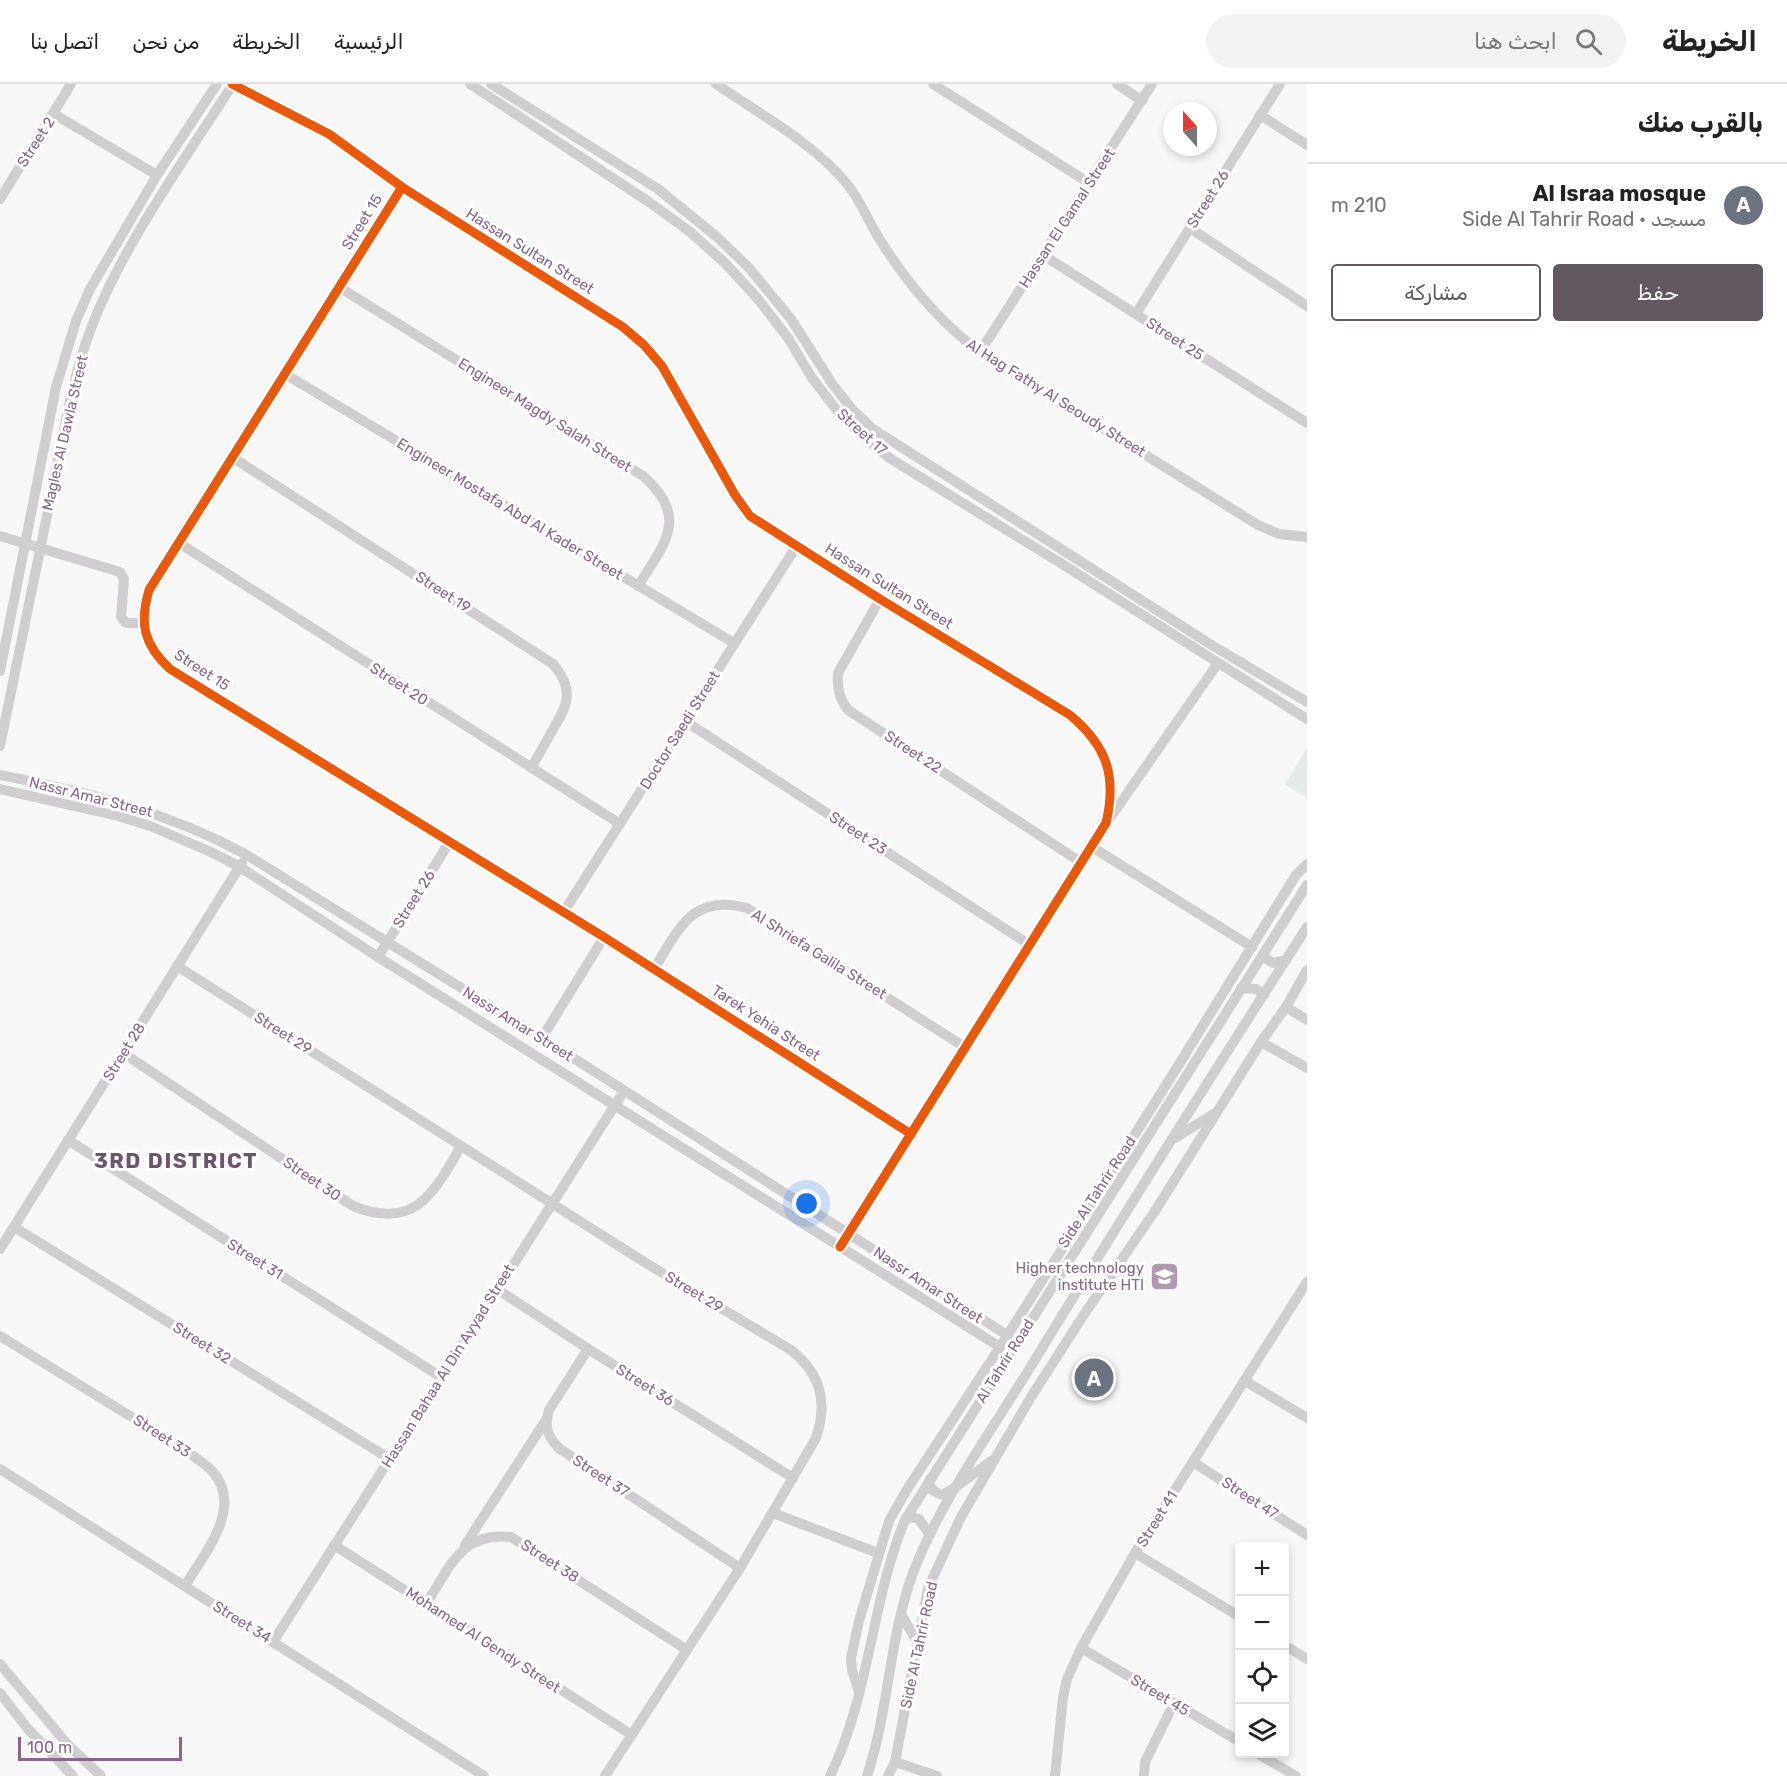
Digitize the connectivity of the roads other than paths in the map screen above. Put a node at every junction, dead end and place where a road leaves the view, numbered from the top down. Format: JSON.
{"nodes":[{"id":1,"x":71,"y":84,"type":"edge"},
{"id":2,"x":217,"y":84,"type":"edge"},
{"id":3,"x":233,"y":84,"type":"edge"},
{"id":4,"x":470,"y":84,"type":"edge"},
{"id":5,"x":716,"y":84,"type":"edge"},
{"id":6,"x":933,"y":84,"type":"edge"},
{"id":7,"x":1117,"y":84,"type":"edge"},
{"id":8,"x":1152,"y":84,"type":"edge"},
{"id":9,"x":1280,"y":84,"type":"edge"},
{"id":10,"x":499,"y":86,"type":"edge"},
{"id":11,"x":489,"y":96,"type":"junction"},
{"id":12,"x":1142,"y":101,"type":"junction"},
{"id":13,"x":498,"y":103,"type":"junction"},
{"id":14,"x":54,"y":114,"type":"junction"},
{"id":15,"x":1260,"y":115,"type":"junction"},
{"id":16,"x":1307,"y":145,"type":"edge"},
{"id":17,"x":157,"y":175,"type":"junction"},
{"id":18,"x":5,"y":180,"type":"edge"},
{"id":19,"x":1089,"y":183,"type":"junction"},
{"id":20,"x":402,"y":187,"type":"junction"},
{"id":21,"x":0,"y":199,"type":"edge"},
{"id":22,"x":1190,"y":228,"type":"junction"},
{"id":23,"x":1043,"y":255,"type":"junction"},
{"id":24,"x":339,"y":287,"type":"junction"},
{"id":25,"x":1307,"y":306,"type":"edge"},
{"id":26,"x":1136,"y":314,"type":"junction"},
{"id":27,"x":980,"y":352,"type":"junction"},
{"id":28,"x":285,"y":374,"type":"junction"},
{"id":29,"x":1307,"y":423,"type":"edge"},
{"id":30,"x":232,"y":458,"type":"junction"},
{"id":31,"x":0,"y":536,"type":"edge"},
{"id":32,"x":1307,"y":537,"type":"edge"},
{"id":33,"x":26,"y":543,"type":"junction"},
{"id":34,"x":179,"y":543,"type":"junction"},
{"id":35,"x":40,"y":547,"type":"junction"},
{"id":36,"x":796,"y":547,"type":"junction"},
{"id":37,"x":638,"y":586,"type":"junction"},
{"id":38,"x":880,"y":599,"type":"junction"},
{"id":39,"x":144,"y":623,"type":"junction"},
{"id":40,"x":735,"y":643,"type":"junction"},
{"id":41,"x":1218,"y":663,"type":"junction"},
{"id":42,"x":0,"y":671,"type":"edge"},
{"id":43,"x":1307,"y":702,"type":"edge"},
{"id":44,"x":1307,"y":719,"type":"edge"},
{"id":45,"x":685,"y":721,"type":"junction"},
{"id":46,"x":0,"y":746,"type":"edge"},
{"id":47,"x":531,"y":768,"type":"junction"},
{"id":48,"x":0,"y":775,"type":"edge"},
{"id":49,"x":0,"y":789,"type":"edge"},
{"id":50,"x":1106,"y":823,"type":"junction"},
{"id":51,"x":620,"y":824,"type":"junction"},
{"id":52,"x":450,"y":841,"type":"junction"},
{"id":53,"x":1092,"y":847,"type":"junction"},
{"id":54,"x":247,"y":855,"type":"junction"},
{"id":55,"x":1082,"y":862,"type":"junction"},
{"id":56,"x":1307,"y":864,"type":"edge"},
{"id":57,"x":240,"y":867,"type":"junction"},
{"id":58,"x":1307,"y":885,"type":"edge"},
{"id":59,"x":563,"y":913,"type":"junction"},
{"id":60,"x":1307,"y":927,"type":"edge"},
{"id":61,"x":604,"y":937,"type":"junction"},
{"id":62,"x":387,"y":942,"type":"junction"},
{"id":63,"x":1030,"y":945,"type":"junction"},
{"id":64,"x":1252,"y":947,"type":"junction"},
{"id":65,"x":1264,"y":953,"type":"junction"},
{"id":66,"x":378,"y":957,"type":"junction"},
{"id":67,"x":1286,"y":960,"type":"junction"},
{"id":68,"x":177,"y":966,"type":"junction"},
{"id":69,"x":654,"y":969,"type":"junction"},
{"id":70,"x":1307,"y":970,"type":"edge"},
{"id":71,"x":1241,"y":988,"type":"junction"},
{"id":72,"x":1264,"y":995,"type":"junction"},
{"id":73,"x":1286,"y":1007,"type":"junction"},
{"id":74,"x":1307,"y":1020,"type":"edge"},
{"id":75,"x":542,"y":1038,"type":"junction"},
{"id":76,"x":1261,"y":1042,"type":"junction"},
{"id":77,"x":966,"y":1048,"type":"junction"},
{"id":78,"x":123,"y":1053,"type":"junction"},
{"id":79,"x":1307,"y":1068,"type":"edge"},
{"id":80,"x":1173,"y":1074,"type":"junction"},
{"id":81,"x":624,"y":1091,"type":"junction"},
{"id":82,"x":1170,"y":1100,"type":"junction"},
{"id":83,"x":615,"y":1105,"type":"junction"},
{"id":84,"x":1220,"y":1110,"type":"junction"},
{"id":85,"x":911,"y":1134,"type":"junction"},
{"id":86,"x":68,"y":1140,"type":"junction"},
{"id":87,"x":1172,"y":1140,"type":"junction"},
{"id":88,"x":461,"y":1146,"type":"junction"},
{"id":89,"x":552,"y":1204,"type":"junction"},
{"id":90,"x":14,"y":1227,"type":"junction"},
{"id":91,"x":849,"y":1234,"type":"junction"},
{"id":92,"x":840,"y":1247,"type":"junction"},
{"id":93,"x":0,"y":1249,"type":"edge"},
{"id":94,"x":1064,"y":1268,"type":"junction"},
{"id":95,"x":1040,"y":1282,"type":"junction"},
{"id":96,"x":1307,"y":1282,"type":"edge"},
{"id":97,"x":1081,"y":1285,"type":"junction"},
{"id":98,"x":497,"y":1289,"type":"junction"},
{"id":99,"x":1296,"y":1299,"type":"junction"},
{"id":100,"x":1307,"y":1306,"type":"edge"},
{"id":101,"x":1083,"y":1316,"type":"junction"},
{"id":102,"x":1007,"y":1335,"type":"junction"},
{"id":103,"x":0,"y":1336,"type":"edge"},
{"id":104,"x":1000,"y":1347,"type":"junction"},
{"id":105,"x":588,"y":1349,"type":"junction"},
{"id":106,"x":441,"y":1377,"type":"junction"},
{"id":107,"x":1245,"y":1381,"type":"junction"},
{"id":108,"x":961,"y":1407,"type":"junction"},
{"id":109,"x":973,"y":1412,"type":"junction"},
{"id":110,"x":1307,"y":1418,"type":"edge"},
{"id":111,"x":546,"y":1420,"type":"junction"},
{"id":112,"x":997,"y":1457,"type":"junction"},
{"id":113,"x":390,"y":1459,"type":"junction"},
{"id":114,"x":1193,"y":1462,"type":"junction"},
{"id":115,"x":0,"y":1469,"type":"edge"},
{"id":116,"x":794,"y":1478,"type":"junction"},
{"id":117,"x":930,"y":1479,"type":"junction"},
{"id":118,"x":956,"y":1487,"type":"junction"},
{"id":119,"x":773,"y":1513,"type":"junction"},
{"id":120,"x":905,"y":1520,"type":"junction"},
{"id":121,"x":930,"y":1535,"type":"junction"},
{"id":122,"x":1307,"y":1535,"type":"edge"},
{"id":123,"x":334,"y":1545,"type":"junction"},
{"id":124,"x":878,"y":1553,"type":"junction"},
{"id":125,"x":1135,"y":1553,"type":"junction"},
{"id":126,"x":458,"y":1555,"type":"junction"},
{"id":127,"x":740,"y":1568,"type":"junction"},
{"id":128,"x":185,"y":1586,"type":"junction"},
{"id":129,"x":426,"y":1604,"type":"junction"},
{"id":130,"x":901,"y":1614,"type":"junction"},
{"id":131,"x":1235,"y":1615,"type":"edge"},
{"id":132,"x":273,"y":1642,"type":"junction"},
{"id":133,"x":917,"y":1642,"type":"junction"},
{"id":134,"x":1081,"y":1648,"type":"junction"},
{"id":135,"x":1289,"y":1648,"type":"edge"},
{"id":136,"x":687,"y":1650,"type":"junction"},
{"id":137,"x":1307,"y":1659,"type":"edge"},
{"id":138,"x":0,"y":1664,"type":"edge"},
{"id":139,"x":21,"y":1690,"type":"junction"},
{"id":140,"x":0,"y":1693,"type":"edge"},
{"id":141,"x":859,"y":1695,"type":"junction"},
{"id":142,"x":1174,"y":1703,"type":"junction"},
{"id":143,"x":10,"y":1704,"type":"junction"},
{"id":144,"x":632,"y":1735,"type":"junction"},
{"id":145,"x":1235,"y":1740,"type":"edge"},
{"id":146,"x":1265,"y":1758,"type":"edge"},
{"id":147,"x":895,"y":1762,"type":"junction"},
{"id":148,"x":73,"y":1776,"type":"edge"},
{"id":149,"x":101,"y":1776,"type":"edge"},
{"id":150,"x":484,"y":1776,"type":"edge"},
{"id":151,"x":605,"y":1776,"type":"edge"},
{"id":152,"x":830,"y":1776,"type":"edge"},
{"id":153,"x":867,"y":1776,"type":"edge"},
{"id":154,"x":888,"y":1776,"type":"edge"},
{"id":155,"x":937,"y":1776,"type":"edge"},
{"id":156,"x":1055,"y":1776,"type":"edge"},
{"id":157,"x":1144,"y":1776,"type":"edge"},
{"id":158,"x":1296,"y":1776,"type":"edge"}],
"edges":[{"from":1,"to":14,"type":"street","name":"Street 2"},
{"from":2,"to":17,"type":"street","name":"Magles Al Dawla Street"},
{"from":3,"to":20,"type":"street","name":"Hassan Sultan Street"},
{"from":3,"to":35,"type":"street","name":"Magles Al Dawla Street"},
{"from":4,"to":11,"type":"street","name":"Street 17"},
{"from":5,"to":27,"type":"street","name":"Al Hag Fathy Al Seoudy Street"},
{"from":6,"to":19,"type":"street"},
{"from":7,"to":12,"type":"street"},
{"from":8,"to":12,"type":"street","name":"Hassan El Gamal Street"},
{"from":9,"to":15,"type":"street","name":"Street 26"},
{"from":10,"to":11,"type":"street"},
{"from":10,"to":13,"type":"street"},
{"from":10,"to":43,"type":"street","name":"Street 17"},
{"from":11,"to":13,"type":"street","name":"Street 17"},
{"from":12,"to":19,"type":"street","name":"Hassan El Gamal Street"},
{"from":13,"to":41,"type":"street","name":"Street 17"},
{"from":14,"to":17,"type":"street"},
{"from":14,"to":18,"type":"street","name":"Street 2"},
{"from":15,"to":16,"type":"street"},
{"from":15,"to":22,"type":"street","name":"Street 26"},
{"from":17,"to":33,"type":"street","name":"Magles Al Dawla Street"},
{"from":18,"to":21,"type":"street","name":"Street 2"},
{"from":19,"to":23,"type":"street","name":"Hassan El Gamal Street"},
{"from":20,"to":24,"type":"street","name":"Street 15"},
{"from":20,"to":36,"type":"street","name":"Hassan Sultan Street"},
{"from":22,"to":25,"type":"street"},
{"from":22,"to":26,"type":"street","name":"Street 26"},
{"from":23,"to":26,"type":"street","name":"Street 25"},
{"from":23,"to":27,"type":"street","name":"Hassan El Gamal Street"},
{"from":24,"to":28,"type":"street","name":"Street 15"},
{"from":24,"to":37,"type":"street","name":"Engineer Magdy Salah Street"},
{"from":26,"to":29,"type":"street","name":"Street 25"},
{"from":27,"to":32,"type":"street","name":"Al Hag Fathy Al Seoudy Street"},
{"from":28,"to":30,"type":"street","name":"Street 15"},
{"from":28,"to":37,"type":"street","name":"Engineer Mostafa Abd Al Kader Street"},
{"from":30,"to":34,"type":"street","name":"Street 15"},
{"from":30,"to":47,"type":"street","name":"Street 19"},
{"from":31,"to":33,"type":"street"},
{"from":33,"to":35,"type":"street"},
{"from":33,"to":42,"type":"street","name":"Magles Al Dawla Street"},
{"from":34,"to":39,"type":"street","name":"Street 15"},
{"from":34,"to":47,"type":"street","name":"Street 20"},
{"from":35,"to":39,"type":"street"},
{"from":35,"to":46,"type":"street","name":"Magles Al Dawla Street"},
{"from":36,"to":38,"type":"street","name":"Hassan Sultan Street"},
{"from":36,"to":40,"type":"street","name":"Doctor Saedi Street"},
{"from":37,"to":40,"type":"street","name":"Engineer Mostafa Abd Al Kader Street"},
{"from":38,"to":50,"type":"street","name":"Hassan Sultan Street"},
{"from":38,"to":55,"type":"street","name":"Street 22"},
{"from":39,"to":52,"type":"street","name":"Street 15"},
{"from":40,"to":45,"type":"street","name":"Doctor Saedi Street"},
{"from":41,"to":44,"type":"street","name":"Street 17"},
{"from":41,"to":50,"type":"street"},
{"from":45,"to":51,"type":"street","name":"Doctor Saedi Street"},
{"from":45,"to":63,"type":"street","name":"Street 23"},
{"from":47,"to":51,"type":"street","name":"Street 20"},
{"from":48,"to":54,"type":"street","name":"Nassr Amar Street"},
{"from":49,"to":57,"type":"street","name":"Nassr Amar Street"},
{"from":50,"to":53,"type":"street","name":"Hassan Sultan Street"},
{"from":51,"to":59,"type":"street","name":"Doctor Saedi Street"},
{"from":52,"to":59,"type":"street","name":"Street 15"},
{"from":52,"to":62,"type":"street","name":"Street 26"},
{"from":53,"to":55,"type":"street","name":"Hassan Sultan Street"},
{"from":53,"to":64,"type":"street"},
{"from":54,"to":57,"type":"street","name":"Street 28"},
{"from":54,"to":62,"type":"street","name":"Nassr Amar Street"},
{"from":55,"to":63,"type":"street","name":"Hassan Sultan Street"},
{"from":56,"to":64,"type":"street","name":"Side Al Tahrir Road"},
{"from":57,"to":66,"type":"street","name":"Nassr Amar Street"},
{"from":57,"to":68,"type":"street","name":"Street 28"},
{"from":58,"to":65,"type":"street","name":"Al Tahrir Road"},
{"from":59,"to":61,"type":"street","name":"Street 15"},
{"from":60,"to":67,"type":"street","name":"Al Tahrir Road"},
{"from":61,"to":69,"type":"street","name":"Tarek Yehia Street"},
{"from":61,"to":75,"type":"street"},
{"from":62,"to":66,"type":"street","name":"Street 26"},
{"from":62,"to":75,"type":"street","name":"Nassr Amar Street"},
{"from":63,"to":77,"type":"street","name":"Hassan Sultan Street"},
{"from":64,"to":80,"type":"street","name":"Side Al Tahrir Road"},
{"from":65,"to":67,"type":"street"},
{"from":65,"to":71,"type":"street","name":"Al Tahrir Road"},
{"from":66,"to":83,"type":"street","name":"Nassr Amar Street"},
{"from":67,"to":72,"type":"street","name":"Al Tahrir Road"},
{"from":68,"to":78,"type":"street","name":"Street 28"},
{"from":68,"to":88,"type":"street","name":"Street 29"},
{"from":69,"to":77,"type":"street","name":"Al Shriefa Galila Street"},
{"from":69,"to":85,"type":"street","name":"Tarek Yehia Street"},
{"from":70,"to":73,"type":"street","name":"Side Al Tahrir Road"},
{"from":71,"to":72,"type":"street"},
{"from":71,"to":82,"type":"street","name":"Al Tahrir Road"},
{"from":72,"to":87,"type":"street","name":"Al Tahrir Road"},
{"from":73,"to":74,"type":"street"},
{"from":73,"to":76,"type":"street","name":"Side Al Tahrir Road"},
{"from":75,"to":81,"type":"street","name":"Nassr Amar Street"},
{"from":76,"to":79,"type":"street"},
{"from":76,"to":84,"type":"street","name":"Side Al Tahrir Road"},
{"from":77,"to":85,"type":"street","name":"Hassan Sultan Street"},
{"from":78,"to":86,"type":"street","name":"Street 28"},
{"from":78,"to":88,"type":"street","name":"Street 30"},
{"from":80,"to":82,"type":"street"},
{"from":80,"to":95,"type":"street","name":"Side Al Tahrir Road"},
{"from":81,"to":83,"type":"street","name":"Hassan Bahaa Al Din Ayyad Street"},
{"from":81,"to":91,"type":"street","name":"Nassr Amar Street"},
{"from":82,"to":94,"type":"street","name":"Al Tahrir Road"},
{"from":83,"to":89,"type":"street","name":"Hassan Bahaa Al Din Ayyad Street"},
{"from":83,"to":92,"type":"street","name":"Nassr Amar Street"},
{"from":84,"to":87,"type":"street"},
{"from":84,"to":101,"type":"street","name":"Side Al Tahrir Road"},
{"from":85,"to":91,"type":"street","name":"Hassan Sultan Street"},
{"from":86,"to":90,"type":"street","name":"Street 28"},
{"from":86,"to":106,"type":"street","name":"Street 31"},
{"from":87,"to":97,"type":"street","name":"Al Tahrir Road"},
{"from":88,"to":89,"type":"street","name":"Street 29"},
{"from":89,"to":98,"type":"street","name":"Hassan Bahaa Al Din Ayyad Street"},
{"from":89,"to":116,"type":"street","name":"Street 29"},
{"from":90,"to":93,"type":"street","name":"Street 28"},
{"from":90,"to":113,"type":"street","name":"Street 32"},
{"from":91,"to":92,"type":"street","name":"Hassan Sultan Street"},
{"from":91,"to":102,"type":"street","name":"Nassr Amar Street"},
{"from":92,"to":104,"type":"street","name":"Nassr Amar Street"},
{"from":94,"to":95,"type":"street"},
{"from":94,"to":109,"type":"street","name":"Al Tahrir Road"},
{"from":95,"to":102,"type":"street","name":"Side Al Tahrir Road"},
{"from":96,"to":99,"type":"street","name":"Street 41"},
{"from":97,"to":101,"type":"street"},
{"from":97,"to":118,"type":"street","name":"Al Tahrir Road"},
{"from":98,"to":105,"type":"street","name":"Street 36"},
{"from":98,"to":106,"type":"street","name":"Hassan Bahaa Al Din Ayyad Street"},
{"from":99,"to":100,"type":"street"},
{"from":99,"to":107,"type":"street","name":"Street 41"},
{"from":101,"to":112,"type":"street","name":"Side Al Tahrir Road"},
{"from":102,"to":104,"type":"street","name":"Side Al Tahrir Road"},
{"from":103,"to":128,"type":"street","name":"Street 33"},
{"from":104,"to":108,"type":"street","name":"Side Al Tahrir Road"},
{"from":105,"to":111,"type":"street"},
{"from":105,"to":116,"type":"street","name":"Street 36"},
{"from":106,"to":113,"type":"street","name":"Hassan Bahaa Al Din Ayyad Street"},
{"from":107,"to":110,"type":"street"},
{"from":107,"to":114,"type":"street","name":"Street 41"},
{"from":108,"to":109,"type":"street"},
{"from":108,"to":124,"type":"street","name":"Side Al Tahrir Road"},
{"from":109,"to":117,"type":"street","name":"Al Tahrir Road"},
{"from":111,"to":126,"type":"street"},
{"from":111,"to":127,"type":"street","name":"Street 37"},
{"from":112,"to":118,"type":"street"},
{"from":112,"to":133,"type":"street","name":"Side Al Tahrir Road"},
{"from":113,"to":123,"type":"street","name":"Hassan Bahaa Al Din Ayyad Street"},
{"from":114,"to":122,"type":"street","name":"Street 47"},
{"from":114,"to":125,"type":"street","name":"Street 41"},
{"from":115,"to":128,"type":"street","name":"Street 34"},
{"from":116,"to":119,"type":"street","name":"Street 29"},
{"from":117,"to":118,"type":"street"},
{"from":117,"to":120,"type":"street","name":"Al Tahrir Road"},
{"from":118,"to":121,"type":"street","name":"Al Tahrir Road"},
{"from":119,"to":124,"type":"street"},
{"from":119,"to":127,"type":"street","name":"Street 29"},
{"from":120,"to":121,"type":"street"},
{"from":120,"to":141,"type":"street","name":"Al Tahrir Road"},
{"from":121,"to":130,"type":"street","name":"Al Tahrir Road"},
{"from":123,"to":129,"type":"street","name":"Mohamed Al Gendy Street"},
{"from":123,"to":132,"type":"street","name":"Hassan Bahaa Al Din Ayyad Street"},
{"from":124,"to":141,"type":"street","name":"Side Al Tahrir Road"},
{"from":125,"to":131,"type":"street"},
{"from":125,"to":134,"type":"street","name":"Street 41"},
{"from":126,"to":129,"type":"street","name":"Street 38"},
{"from":126,"to":136,"type":"street","name":"Street 38"},
{"from":127,"to":136,"type":"street","name":"Street 29"},
{"from":128,"to":132,"type":"street","name":"Street 34"},
{"from":129,"to":144,"type":"street","name":"Mohamed Al Gendy Street"},
{"from":130,"to":133,"type":"street"},
{"from":130,"to":153,"type":"street","name":"Al Tahrir Road"},
{"from":132,"to":150,"type":"street","name":"Street 34"},
{"from":133,"to":147,"type":"street","name":"Side Al Tahrir Road"},
{"from":134,"to":142,"type":"street","name":"Street 45"},
{"from":134,"to":156,"type":"street","name":"Street 41"},
{"from":135,"to":137,"type":"street"},
{"from":136,"to":144,"type":"street","name":"Street 29"},
{"from":138,"to":139,"type":"street"},
{"from":139,"to":143,"type":"street"},
{"from":139,"to":149,"type":"street"},
{"from":140,"to":143,"type":"street"},
{"from":141,"to":152,"type":"street","name":"Al Tahrir Road"},
{"from":142,"to":145,"type":"street","name":"Street 45"},
{"from":142,"to":157,"type":"street"},
{"from":143,"to":148,"type":"street"},
{"from":144,"to":151,"type":"street","name":"Street 29"},
{"from":146,"to":158,"type":"street"},
{"from":147,"to":154,"type":"street","name":"Side Al Tahrir Road"},
{"from":147,"to":155,"type":"street"}]}
